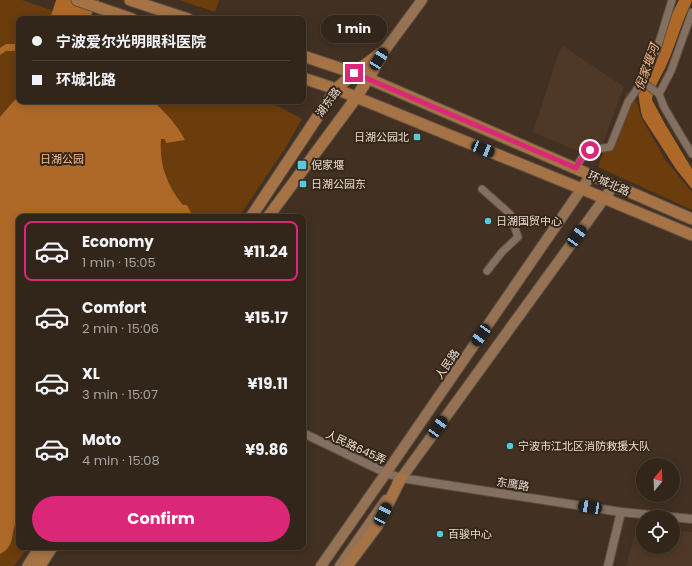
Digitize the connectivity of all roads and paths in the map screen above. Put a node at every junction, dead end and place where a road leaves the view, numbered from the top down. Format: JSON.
{"nodes":[{"id":1,"x":77,"y":0,"type":"edge"},
{"id":2,"x":130,"y":0,"type":"edge"},
{"id":3,"x":422,"y":0,"type":"edge"},
{"id":4,"x":672,"y":0,"type":"edge"},
{"id":5,"x":692,"y":12,"type":"edge"},
{"id":6,"x":123,"y":16,"type":"edge"},
{"id":7,"x":179,"y":16,"type":"edge"},
{"id":8,"x":385,"y":50,"type":"junction"},
{"id":9,"x":306,"y":57,"type":"edge"},
{"id":10,"x":354,"y":73,"type":"junction"},
{"id":11,"x":367,"y":78,"type":"junction"},
{"id":12,"x":306,"y":79,"type":"edge"},
{"id":13,"x":642,"y":82,"type":"junction"},
{"id":14,"x":336,"y":90,"type":"junction"},
{"id":15,"x":658,"y":94,"type":"junction"},
{"id":16,"x":356,"y":98,"type":"junction"},
{"id":17,"x":692,"y":154,"type":"edge"},
{"id":18,"x":576,"y":168,"type":"junction"},
{"id":19,"x":591,"y":175,"type":"junction"},
{"id":20,"x":614,"y":185,"type":"junction"},
{"id":21,"x":482,"y":189,"type":"dead end"},
{"id":22,"x":582,"y":189,"type":"junction"},
{"id":23,"x":605,"y":198,"type":"junction"},
{"id":24,"x":253,"y":214,"type":"edge"},
{"id":25,"x":270,"y":214,"type":"edge"},
{"id":26,"x":692,"y":219,"type":"edge"},
{"id":27,"x":692,"y":236,"type":"edge"},
{"id":28,"x":486,"y":272,"type":"dead end"},
{"id":29,"x":306,"y":434,"type":"edge"},
{"id":30,"x":386,"y":473,"type":"junction"},
{"id":31,"x":401,"y":478,"type":"junction"},
{"id":32,"x":621,"y":512,"type":"junction"},
{"id":33,"x":692,"y":519,"type":"edge"},
{"id":34,"x":39,"y":550,"type":"edge"},
{"id":35,"x":49,"y":550,"type":"edge"},
{"id":36,"x":35,"y":565,"type":"edge"},
{"id":37,"x":321,"y":566,"type":"edge"},
{"id":38,"x":340,"y":566,"type":"edge"},
{"id":39,"x":347,"y":566,"type":"edge"},
{"id":40,"x":608,"y":566,"type":"edge"}],
"edges":[{"from":1,"to":6,"type":"main road"},
{"from":2,"to":7,"type":"main road"},
{"from":3,"to":8,"type":"main road"},
{"from":4,"to":13,"type":"street"},
{"from":5,"to":15,"type":"street"},
{"from":8,"to":10,"type":"main road","name":"湖东路"},
{"from":8,"to":11,"type":"main road","name":"湖东路"},
{"from":9,"to":10,"type":"main road","name":"环城北路"},
{"from":10,"to":11,"type":"main road","name":"环城北路"},
{"from":10,"to":14,"type":"main road","name":"湖东路"},
{"from":11,"to":16,"type":"main road","name":"湖东路"},
{"from":11,"to":18,"type":"main road","name":"环城北路"},
{"from":12,"to":14,"type":"main road","name":"环城北路"},
{"from":13,"to":15,"type":"street"},
{"from":13,"to":18,"type":"street"},
{"from":14,"to":16,"type":"main road","name":"环城北路"},
{"from":14,"to":24,"type":"main road","name":"湖东路"},
{"from":15,"to":17,"type":"street"},
{"from":16,"to":22,"type":"main road","name":"环城北路"},
{"from":16,"to":25,"type":"main road","name":"湖东路"},
{"from":18,"to":19,"type":"main road","name":"环城北路"},
{"from":19,"to":20,"type":"main road","name":"环城北路"},
{"from":19,"to":22,"type":"main road","name":"人民路"},
{"from":20,"to":23,"type":"main road"},
{"from":20,"to":26,"type":"main road","name":"环城北路"},
{"from":21,"to":28,"type":"street"},
{"from":22,"to":23,"type":"main road","name":"环城北路"},
{"from":22,"to":30,"type":"main road","name":"人民路"},
{"from":23,"to":27,"type":"main road","name":"环城北路"},
{"from":23,"to":31,"type":"main road"},
{"from":29,"to":30,"type":"street","name":"人民路645弄"},
{"from":30,"to":31,"type":"street","name":"人民路645弄"},
{"from":30,"to":37,"type":"main road","name":"人民路"},
{"from":31,"to":32,"type":"street","name":"东鹰路"},
{"from":31,"to":38,"type":"main road"},
{"from":31,"to":39,"type":"main road"},
{"from":32,"to":33,"type":"street","name":"东鹰路"},
{"from":32,"to":40,"type":"street"},
{"from":34,"to":36,"type":"main road"},
{"from":35,"to":36,"type":"main road"}]}
